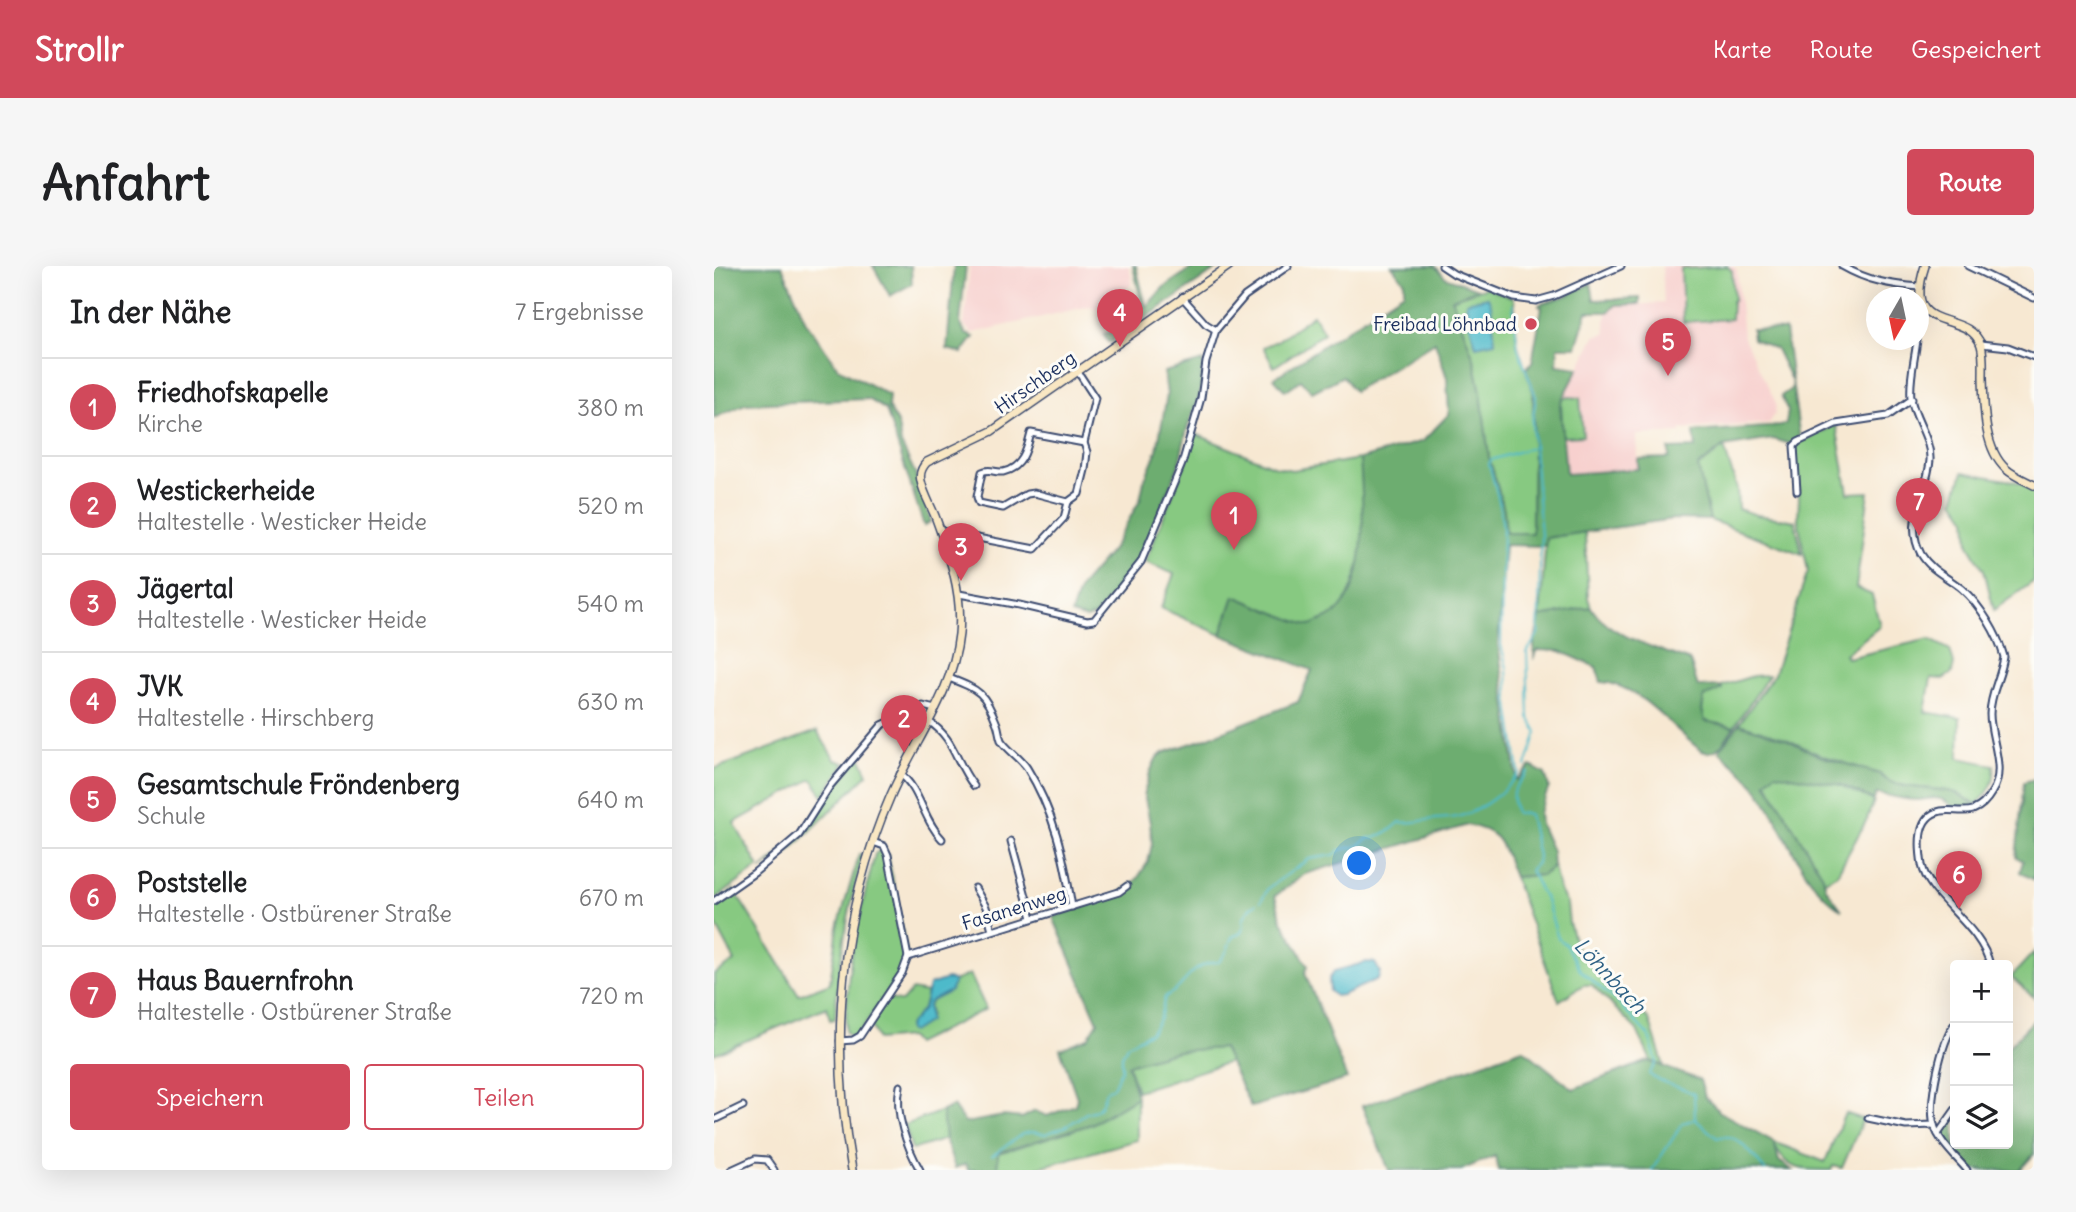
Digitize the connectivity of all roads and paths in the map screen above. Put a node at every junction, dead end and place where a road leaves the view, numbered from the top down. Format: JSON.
{"nodes":[{"id":1,"x":1229,"y":266,"type":"edge"},
{"id":2,"x":1288,"y":266,"type":"edge"},
{"id":3,"x":1442,"y":266,"type":"edge"},
{"id":4,"x":1621,"y":266,"type":"edge"},
{"id":5,"x":1842,"y":266,"type":"edge"},
{"id":6,"x":1925,"y":266,"type":"edge"},
{"id":7,"x":1968,"y":266,"type":"edge"},
{"id":8,"x":1920,"y":287,"type":"joint"},
{"id":9,"x":1182,"y":298,"type":"junction"},
{"id":10,"x":2034,"y":298,"type":"edge"},
{"id":11,"x":1929,"y":312,"type":"edge"},
{"id":12,"x":1216,"y":330,"type":"junction"},
{"id":13,"x":1981,"y":344,"type":"junction"},
{"id":14,"x":1916,"y":350,"type":"edge"},
{"id":15,"x":2034,"y":357,"type":"edge"},
{"id":16,"x":1078,"y":372,"type":"junction"},
{"id":17,"x":1912,"y":399,"type":"junction"},
{"id":18,"x":1084,"y":443,"type":"junction"},
{"id":19,"x":2034,"y":485,"type":"edge"},
{"id":20,"x":1797,"y":491,"type":"dead end"},
{"id":21,"x":1068,"y":502,"type":"junction"},
{"id":22,"x":941,"y":531,"type":"junction"},
{"id":23,"x":959,"y":594,"type":"junction"},
{"id":24,"x":949,"y":678,"type":"junction"},
{"id":25,"x":935,"y":709,"type":"junction"},
{"id":26,"x":928,"y":721,"type":"junction"},
{"id":27,"x":900,"y":774,"type":"junction"},
{"id":28,"x":974,"y":786,"type":"dead end"},
{"id":29,"x":942,"y":839,"type":"dead end"},
{"id":30,"x":873,"y":842,"type":"junction"},
{"id":31,"x":1011,"y":842,"type":"dead end"},
{"id":32,"x":1127,"y":886,"type":"dead end"},
{"id":33,"x":975,"y":888,"type":"dead end"},
{"id":34,"x":714,"y":901,"type":"edge"},
{"id":35,"x":1072,"y":907,"type":"junction"},
{"id":36,"x":1032,"y":918,"type":"junction"},
{"id":37,"x":992,"y":930,"type":"junction"},
{"id":38,"x":908,"y":957,"type":"junction"},
{"id":39,"x":1988,"y":960,"type":"edge"},
{"id":40,"x":1950,"y":1030,"type":"edge"},
{"id":41,"x":840,"y":1041,"type":"junction"},
{"id":42,"x":900,"y":1086,"type":"dead end"},
{"id":43,"x":743,"y":1106,"type":"dead end"},
{"id":44,"x":1950,"y":1117,"type":"edge"},
{"id":45,"x":1868,"y":1118,"type":"dead end"},
{"id":46,"x":714,"y":1120,"type":"edge"},
{"id":47,"x":1934,"y":1125,"type":"junction"},
{"id":48,"x":1938,"y":1134,"type":"junction"},
{"id":49,"x":731,"y":1170,"type":"edge"},
{"id":50,"x":774,"y":1170,"type":"edge"},
{"id":51,"x":852,"y":1170,"type":"edge"},
{"id":52,"x":920,"y":1170,"type":"edge"},
{"id":53,"x":1967,"y":1170,"type":"edge"}],
"edges":[{"from":1,"to":9,"type":"street","name":"Hirschberg"},
{"from":2,"to":12,"type":"street"},
{"from":3,"to":4,"type":"street"},
{"from":5,"to":8,"type":"street"},
{"from":6,"to":8,"type":"street"},
{"from":7,"to":10,"type":"street"},
{"from":9,"to":12,"type":"street"},
{"from":9,"to":16,"type":"street","name":"Hirschberg"},
{"from":11,"to":13,"type":"street"},
{"from":12,"to":23,"type":"street"},
{"from":13,"to":15,"type":"street"},
{"from":13,"to":19,"type":"street"},
{"from":14,"to":17,"type":"street"},
{"from":16,"to":18,"type":"street"},
{"from":16,"to":22,"type":"street","name":"Hirschberg"},
{"from":17,"to":20,"type":"street"},
{"from":17,"to":39,"type":"street"},
{"from":18,"to":21,"type":"street"},
{"from":18,"to":21,"type":"street"},
{"from":21,"to":22,"type":"street"},
{"from":22,"to":23,"type":"street"},
{"from":23,"to":24,"type":"street"},
{"from":24,"to":25,"type":"street"},
{"from":24,"to":35,"type":"street"},
{"from":25,"to":26,"type":"street"},
{"from":25,"to":34,"type":"street"},
{"from":26,"to":27,"type":"street"},
{"from":26,"to":28,"type":"street"},
{"from":27,"to":29,"type":"street"},
{"from":27,"to":30,"type":"street"},
{"from":30,"to":38,"type":"street"},
{"from":30,"to":41,"type":"street"},
{"from":31,"to":36,"type":"street"},
{"from":32,"to":35,"type":"street","name":"Fasanenweg"},
{"from":33,"to":37,"type":"street"},
{"from":35,"to":36,"type":"street","name":"Fasanenweg"},
{"from":36,"to":37,"type":"street","name":"Fasanenweg"},
{"from":37,"to":38,"type":"street","name":"Fasanenweg"},
{"from":38,"to":41,"type":"street"},
{"from":40,"to":47,"type":"street"},
{"from":41,"to":51,"type":"street"},
{"from":42,"to":52,"type":"street"},
{"from":43,"to":46,"type":"street"},
{"from":44,"to":48,"type":"street"},
{"from":45,"to":47,"type":"street"},
{"from":47,"to":48,"type":"street"},
{"from":48,"to":53,"type":"street"},
{"from":49,"to":50,"type":"street"}]}
